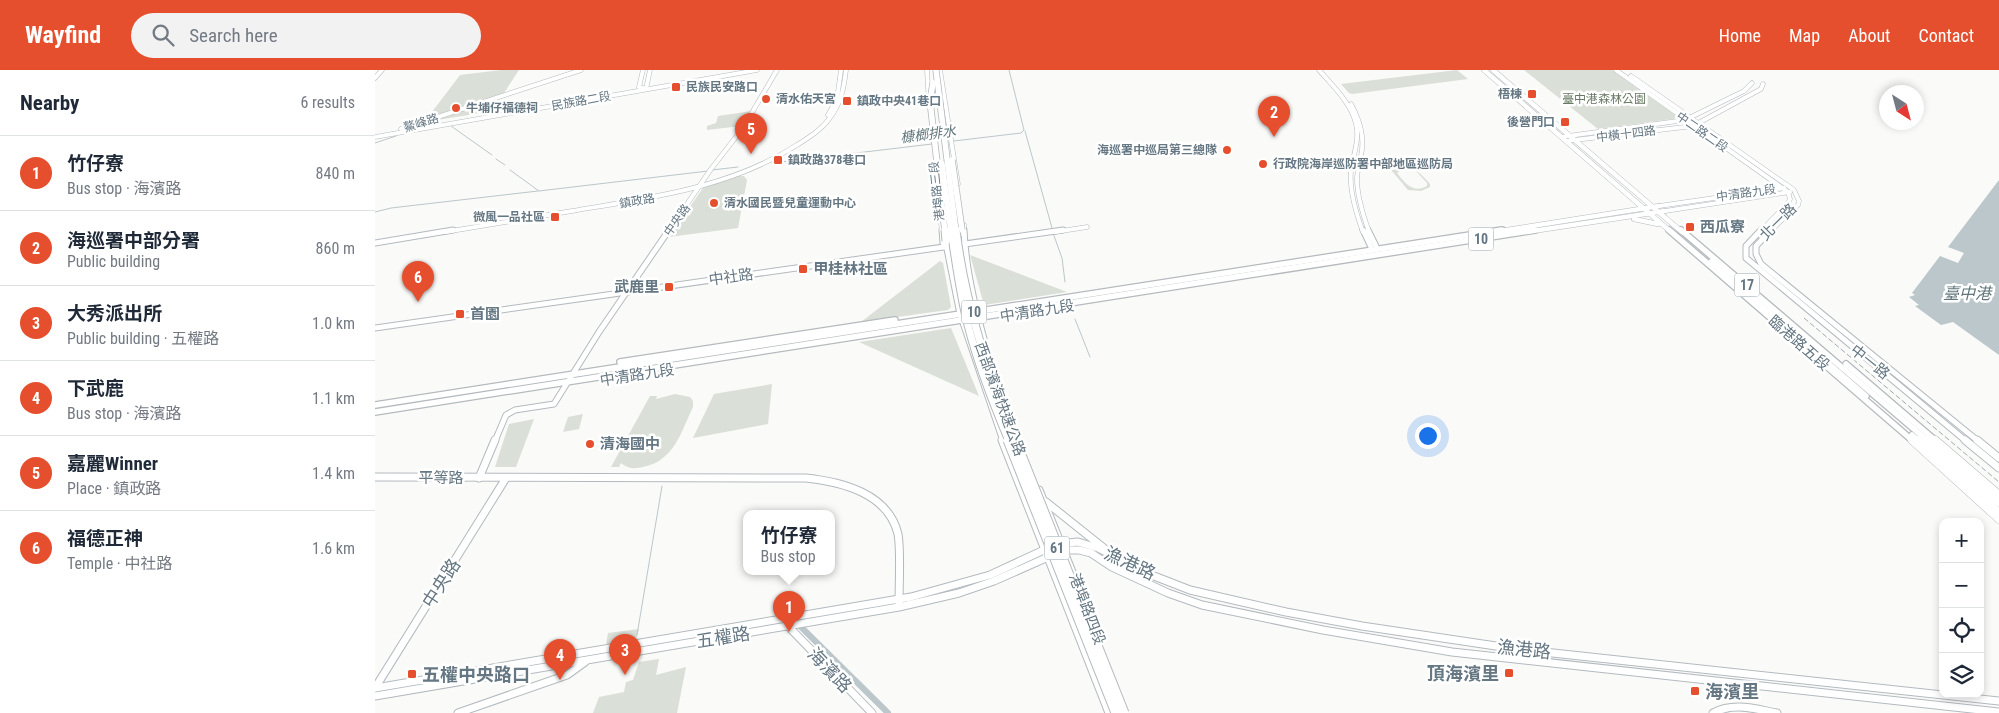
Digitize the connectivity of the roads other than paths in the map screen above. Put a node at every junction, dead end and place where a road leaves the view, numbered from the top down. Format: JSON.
{"nodes":[{"id":1,"x":382,"y":70,"type":"edge"},
{"id":2,"x":581,"y":70,"type":"edge"},
{"id":3,"x":643,"y":70,"type":"edge"},
{"id":4,"x":650,"y":70,"type":"edge"},
{"id":5,"x":737,"y":70,"type":"edge"},
{"id":6,"x":757,"y":70,"type":"edge"},
{"id":7,"x":777,"y":70,"type":"edge"},
{"id":8,"x":841,"y":70,"type":"edge"},
{"id":9,"x":846,"y":70,"type":"edge"},
{"id":10,"x":927,"y":70,"type":"edge"},
{"id":11,"x":931,"y":70,"type":"edge"},
{"id":12,"x":936,"y":70,"type":"edge"},
{"id":13,"x":940,"y":70,"type":"edge"},
{"id":14,"x":1319,"y":70,"type":"edge"},
{"id":15,"x":1323,"y":70,"type":"edge"},
{"id":16,"x":1484,"y":70,"type":"edge"},
{"id":17,"x":1489,"y":70,"type":"edge"},
{"id":18,"x":1493,"y":70,"type":"edge"},
{"id":19,"x":1498,"y":70,"type":"edge"},
{"id":20,"x":1616,"y":70,"type":"edge"},
{"id":21,"x":1623,"y":70,"type":"edge"},
{"id":22,"x":375,"y":78,"type":"edge"},
{"id":23,"x":933,"y":83,"type":"junction"},
{"id":24,"x":1752,"y":83,"type":"dead end"},
{"id":25,"x":1763,"y":84,"type":"dead end"},
{"id":26,"x":639,"y":87,"type":"junction"},
{"id":27,"x":647,"y":87,"type":"junction"},
{"id":28,"x":1343,"y":96,"type":"junction"},
{"id":29,"x":1691,"y":118,"type":"junction"},
{"id":30,"x":1685,"y":120,"type":"junction"},
{"id":31,"x":942,"y":122,"type":"junction"},
{"id":32,"x":1699,"y":124,"type":"junction"},
{"id":33,"x":1693,"y":126,"type":"junction"},
{"id":34,"x":404,"y":128,"type":"junction"},
{"id":35,"x":383,"y":135,"type":"junction"},
{"id":36,"x":375,"y":136,"type":"edge"},
{"id":37,"x":1570,"y":138,"type":"junction"},
{"id":38,"x":1351,"y":177,"type":"junction"},
{"id":39,"x":1357,"y":178,"type":"junction"},
{"id":40,"x":701,"y":185,"type":"junction"},
{"id":41,"x":1782,"y":188,"type":"junction"},
{"id":42,"x":1794,"y":190,"type":"junction"},
{"id":43,"x":1788,"y":192,"type":"junction"},
{"id":44,"x":1627,"y":194,"type":"junction"},
{"id":45,"x":1654,"y":210,"type":"junction"},
{"id":46,"x":1622,"y":212,"type":"junction"},
{"id":47,"x":1573,"y":218,"type":"junction"},
{"id":48,"x":1603,"y":220,"type":"junction"},
{"id":49,"x":1087,"y":227,"type":"dead end"},
{"id":50,"x":1667,"y":228,"type":"junction"},
{"id":51,"x":962,"y":230,"type":"joint"},
{"id":52,"x":375,"y":242,"type":"edge"},
{"id":53,"x":963,"y":242,"type":"junction"},
{"id":54,"x":946,"y":246,"type":"junction"},
{"id":55,"x":1373,"y":246,"type":"junction"},
{"id":56,"x":1746,"y":253,"type":"joint"},
{"id":57,"x":1755,"y":255,"type":"joint"},
{"id":58,"x":627,"y":292,"type":"junction"},
{"id":59,"x":978,"y":314,"type":"junction"},
{"id":60,"x":961,"y":317,"type":"junction"},
{"id":61,"x":375,"y":328,"type":"edge"},
{"id":62,"x":573,"y":372,"type":"junction"},
{"id":63,"x":565,"y":384,"type":"junction"},
{"id":64,"x":375,"y":401,"type":"edge"},
{"id":65,"x":375,"y":405,"type":"edge"},
{"id":66,"x":375,"y":412,"type":"edge"},
{"id":67,"x":375,"y":416,"type":"edge"},
{"id":68,"x":1999,"y":458,"type":"edge"},
{"id":69,"x":1999,"y":468,"type":"edge"},
{"id":70,"x":375,"y":477,"type":"edge"},
{"id":71,"x":479,"y":478,"type":"junction"},
{"id":72,"x":506,"y":478,"type":"junction"},
{"id":73,"x":1999,"y":495,"type":"edge"},
{"id":74,"x":1045,"y":502,"type":"junction"},
{"id":75,"x":1999,"y":502,"type":"edge"},
{"id":76,"x":1999,"y":512,"type":"edge"},
{"id":77,"x":1999,"y":519,"type":"edge"},
{"id":78,"x":1063,"y":546,"type":"junction"},
{"id":79,"x":1109,"y":552,"type":"junction"},
{"id":80,"x":1047,"y":553,"type":"junction"},
{"id":81,"x":899,"y":604,"type":"junction"},
{"id":82,"x":789,"y":627,"type":"junction"},
{"id":83,"x":588,"y":657,"type":"junction"},
{"id":84,"x":375,"y":688,"type":"edge"},
{"id":85,"x":375,"y":696,"type":"edge"},
{"id":86,"x":1999,"y":701,"type":"edge"},
{"id":87,"x":1999,"y":712,"type":"edge"},
{"id":88,"x":458,"y":713,"type":"edge"},
{"id":89,"x":872,"y":713,"type":"edge"},
{"id":90,"x":1109,"y":713,"type":"edge"},
{"id":91,"x":1116,"y":713,"type":"edge"},
{"id":92,"x":1124,"y":713,"type":"edge"},
{"id":93,"x":1129,"y":713,"type":"edge"},
{"id":94,"x":1713,"y":713,"type":"edge"},
{"id":95,"x":1777,"y":713,"type":"edge"}],
"edges":[{"from":1,"to":22,"type":"street"},
{"from":2,"to":34,"type":"street","name":"鰲峰路"},
{"from":3,"to":26,"type":"street"},
{"from":4,"to":27,"type":"street"},
{"from":5,"to":27,"type":"street","name":"民族路二段"},
{"from":6,"to":27,"type":"street","name":"民族路二段"},
{"from":7,"to":40,"type":"street","name":"中央路"},
{"from":8,"to":40,"type":"street","name":"鎮政路"},
{"from":9,"to":40,"type":"street","name":"鎮政路"},
{"from":10,"to":54,"type":"street","name":"港埠路三段"},
{"from":11,"to":23,"type":"highway","name":"西部濱海快速公路","number":"61"},
{"from":12,"to":31,"type":"highway","name":"西部濱海快速公路","number":"61","bridge":true},
{"from":13,"to":53,"type":"street","name":"港埠路三段"},
{"from":14,"to":28,"type":"street"},
{"from":15,"to":28,"type":"street"},
{"from":16,"to":37,"type":"main road","name":"臨港路五段","number":"17"},
{"from":17,"to":37,"type":"main road","name":"臨港路五段","number":"17"},
{"from":18,"to":37,"type":"main road","name":"臨港路五段","number":"17"},
{"from":19,"to":37,"type":"main road","name":"臨港路五段","number":"17"},
{"from":20,"to":30,"type":"street","name":"中二路二段"},
{"from":21,"to":29,"type":"street","name":"中二路二段"},
{"from":23,"to":54,"type":"highway","bridge":true},
{"from":23,"to":91,"type":"highway","name":"西部濱海快速公路","number":"61","bridge":true},
{"from":24,"to":29,"type":"street","name":"中橫十四路"},
{"from":25,"to":32,"type":"street","name":"中橫十四路"},
{"from":26,"to":27,"type":"street","name":"民族路二段"},
{"from":26,"to":34,"type":"street","name":"民族路二段"},
{"from":27,"to":35,"type":"street","name":"民族路二段"},
{"from":28,"to":38,"type":"street"},
{"from":28,"to":39,"type":"street"},
{"from":29,"to":30,"type":"street","name":"中橫十四路"},
{"from":29,"to":32,"type":"street","name":"中二路二段"},
{"from":30,"to":33,"type":"street","name":"中二路二段"},
{"from":30,"to":37,"type":"street","name":"中橫十四路"},
{"from":31,"to":51,"type":"highway","bridge":true},
{"from":31,"to":92,"type":"highway","name":"西部濱海快速公路","number":"61","bridge":true},
{"from":32,"to":33,"type":"street","name":"中橫十四路"},
{"from":32,"to":42,"type":"street","name":"中二路二段"},
{"from":33,"to":37,"type":"street","name":"中橫十四路"},
{"from":33,"to":41,"type":"street","name":"中二路二段"},
{"from":34,"to":35,"type":"street","name":"鰲峰路"},
{"from":34,"to":36,"type":"street","name":"民族路二段"},
{"from":35,"to":36,"type":"street","name":"鰲峰路"},
{"from":37,"to":44,"type":"main road","name":"臨港路五段","number":"17"},
{"from":37,"to":45,"type":"main road","name":"臨港路五段","number":"17"},
{"from":38,"to":39,"type":"street"},
{"from":38,"to":55,"type":"street"},
{"from":39,"to":55,"type":"street"},
{"from":40,"to":52,"type":"street","name":"鎮政路"},
{"from":40,"to":58,"type":"street","name":"中央路"},
{"from":41,"to":42,"type":"street","name":"中清路九段"},
{"from":41,"to":43,"type":"street","name":"中二路二段"},
{"from":41,"to":45,"type":"street","name":"中清路九段"},
{"from":42,"to":43,"type":"street","name":"中清路九段"},
{"from":42,"to":57,"type":"street","name":"北一路"},
{"from":43,"to":45,"type":"street","name":"中清路九段"},
{"from":43,"to":56,"type":"street","name":"北一路"},
{"from":44,"to":45,"type":"main road","name":"臨港路五段","number":"17"},
{"from":44,"to":46,"type":"main road"},
{"from":45,"to":46,"type":"main road","name":"中清路九段","number":"10"},
{"from":45,"to":48,"type":"main road","name":"中清路九段","number":"10"},
{"from":45,"to":50,"type":"main road","name":"臨港路五段","number":"17"},
{"from":45,"to":73,"type":"main road","name":"臨港路五段","number":"17"},
{"from":45,"to":75,"type":"main road","name":"臨港路五段","number":"17"},
{"from":45,"to":76,"type":"main road","name":"臨港路五段","number":"17"},
{"from":46,"to":47,"type":"main road","name":"中清路九段","number":"10"},
{"from":47,"to":55,"type":"main road","name":"中清路九段"},
{"from":47,"to":59,"type":"main road","name":"中清路九段","number":"10"},
{"from":48,"to":50,"type":"main road"},
{"from":48,"to":59,"type":"main road","name":"中清路九段","number":"10"},
{"from":49,"to":53,"type":"street","name":"中社路"},
{"from":50,"to":77,"type":"main road","name":"臨港路五段","number":"17"},
{"from":51,"to":53,"type":"street","name":"港埠路三段"},
{"from":53,"to":54,"type":"street","name":"中社路"},
{"from":53,"to":59,"type":"street","name":"港埠路三段"},
{"from":54,"to":58,"type":"street","name":"中社路"},
{"from":54,"to":60,"type":"street","name":"港埠路三段"},
{"from":55,"to":59,"type":"main road","name":"中清路九段"},
{"from":56,"to":69,"type":"street","name":"中一路"},
{"from":57,"to":68,"type":"street","name":"中一路"},
{"from":58,"to":61,"type":"street","name":"中社路"},
{"from":58,"to":62,"type":"street","name":"中央路"},
{"from":59,"to":60,"type":"main road","name":"中清路九段"},
{"from":59,"to":60,"type":"main road","name":"中清路九段","number":"10"},
{"from":59,"to":74,"type":"street","name":"港埠路四段"},
{"from":60,"to":62,"type":"main road","name":"中清路九段"},
{"from":60,"to":63,"type":"main road","name":"中清路九段","number":"10"},
{"from":60,"to":80,"type":"street","name":"港埠路四段"},
{"from":62,"to":63,"type":"street","name":"中央路"},
{"from":62,"to":64,"type":"main road","name":"中清路九段"},
{"from":62,"to":65,"type":"main road","name":"中清路九段"},
{"from":63,"to":66,"type":"main road","name":"中清路九段","number":"10"},
{"from":63,"to":67,"type":"main road","name":"中清路九段"},
{"from":63,"to":71,"type":"street","name":"中央路"},
{"from":70,"to":71,"type":"street","name":"平等路"},
{"from":71,"to":72,"type":"street","name":"平等路"},
{"from":72,"to":81,"type":"street","name":"平等路"},
{"from":72,"to":84,"type":"street","name":"中央路"},
{"from":74,"to":78,"type":"street","name":"港埠路四段"},
{"from":74,"to":79,"type":"street"},
{"from":78,"to":79,"type":"street","name":"漁港路"},
{"from":78,"to":80,"type":"street","name":"五權路"},
{"from":78,"to":87,"type":"street","name":"漁港路"},
{"from":78,"to":93,"type":"street","name":"港埠路四段"},
{"from":79,"to":86,"type":"street","name":"漁港路"},
{"from":80,"to":81,"type":"street","name":"五權路"},
{"from":80,"to":90,"type":"street","name":"港埠路四段"},
{"from":81,"to":82,"type":"street","name":"五權路"},
{"from":81,"to":83,"type":"street","name":"五權路"},
{"from":82,"to":83,"type":"street","name":"五權路"},
{"from":82,"to":89,"type":"street","name":"海濱路"},
{"from":83,"to":84,"type":"street","name":"五權路"},
{"from":83,"to":85,"type":"street","name":"五權路"},
{"from":83,"to":88,"type":"street"},
{"from":94,"to":95,"type":"street"}]}
